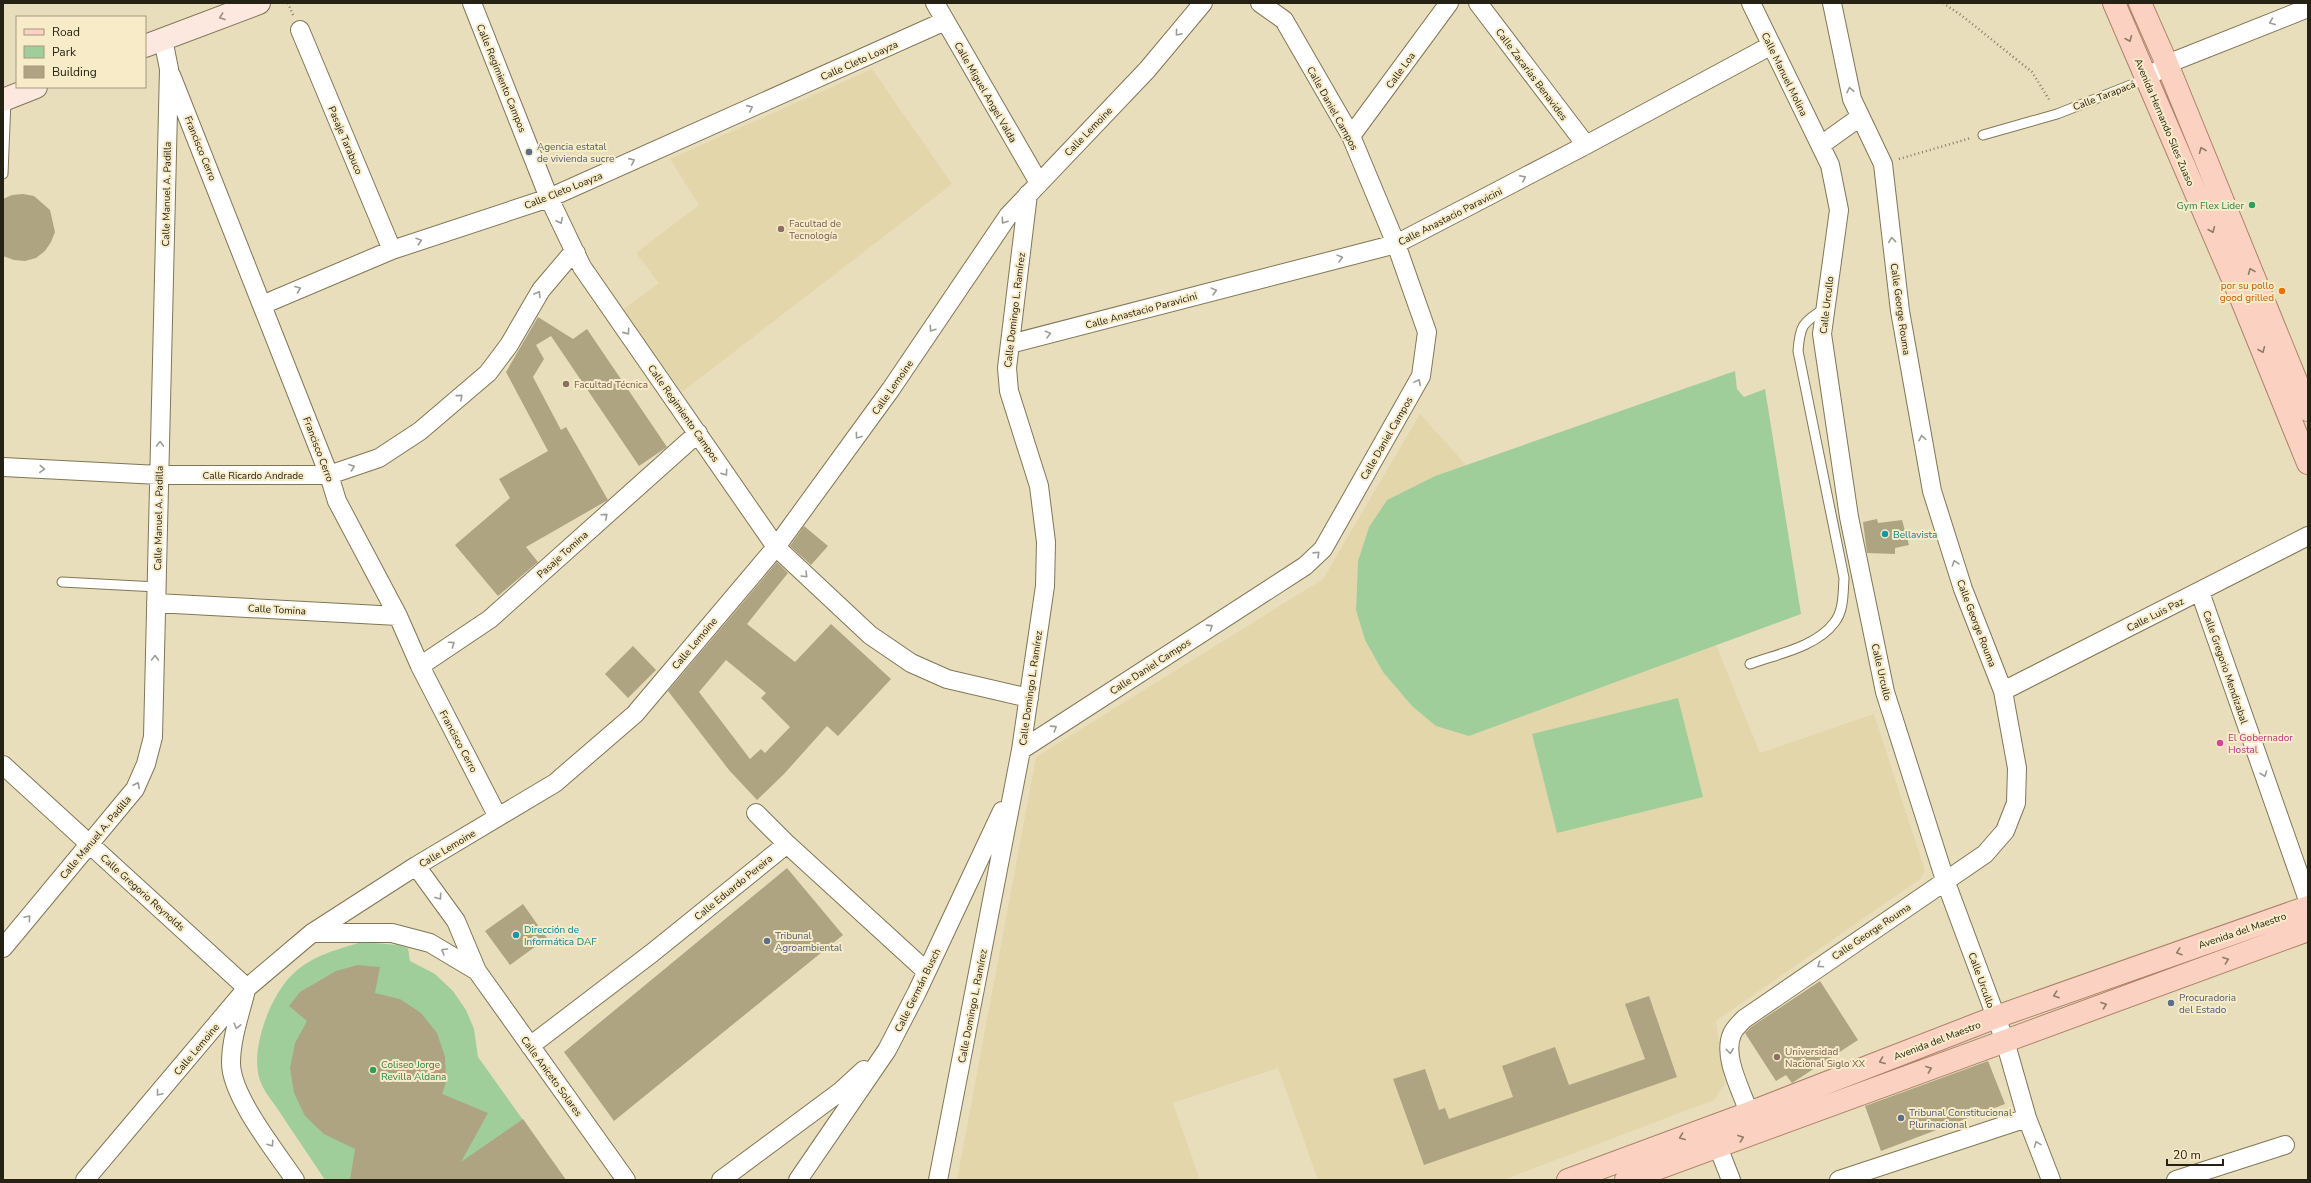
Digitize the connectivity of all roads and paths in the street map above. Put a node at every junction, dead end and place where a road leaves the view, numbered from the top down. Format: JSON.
{"nodes":[{"id":1,"x":259,"y":3,"type":"edge"},
{"id":2,"x":472,"y":3,"type":"edge"},
{"id":3,"x":935,"y":3,"type":"edge"},
{"id":4,"x":1203,"y":3,"type":"edge"},
{"id":5,"x":1260,"y":3,"type":"edge"},
{"id":6,"x":1449,"y":3,"type":"edge"},
{"id":7,"x":1478,"y":3,"type":"edge"},
{"id":8,"x":1751,"y":3,"type":"edge"},
{"id":9,"x":1832,"y":3,"type":"edge"},
{"id":10,"x":1943,"y":3,"type":"edge"},
{"id":11,"x":2114,"y":3,"type":"edge"},
{"id":12,"x":2140,"y":3,"type":"edge"},
{"id":13,"x":2308,"y":8,"type":"edge"},
{"id":14,"x":945,"y":21,"type":"junction"},
{"id":15,"x":300,"y":30,"type":"dead end"},
{"id":16,"x":154,"y":42,"type":"edge"},
{"id":17,"x":1770,"y":46,"type":"junction"},
{"id":18,"x":2167,"y":64,"type":"junction"},
{"id":19,"x":169,"y":69,"type":"junction"},
{"id":20,"x":2146,"y":79,"type":"junction"},
{"id":21,"x":33,"y":88,"type":"edge"},
{"id":22,"x":4,"y":99,"type":"edge"},
{"id":23,"x":2057,"y":114,"type":"junction"},
{"id":24,"x":1860,"y":118,"type":"junction"},
{"id":25,"x":1983,"y":134,"type":"joint"},
{"id":26,"x":1351,"y":136,"type":"junction"},
{"id":27,"x":1820,"y":145,"type":"junction"},
{"id":28,"x":1586,"y":146,"type":"junction"},
{"id":29,"x":1883,"y":164,"type":"junction"},
{"id":30,"x":3,"y":174,"type":"edge"},
{"id":31,"x":1033,"y":188,"type":"junction"},
{"id":32,"x":549,"y":198,"type":"junction"},
{"id":33,"x":1396,"y":244,"type":"junction"},
{"id":34,"x":392,"y":250,"type":"junction"},
{"id":35,"x":576,"y":253,"type":"junction"},
{"id":36,"x":262,"y":305,"type":"junction"},
{"id":37,"x":1825,"y":308,"type":"junction"},
{"id":38,"x":1010,"y":344,"type":"junction"},
{"id":39,"x":2308,"y":410,"type":"edge"},
{"id":40,"x":698,"y":434,"type":"junction"},
{"id":41,"x":2308,"y":463,"type":"edge"},
{"id":42,"x":3,"y":467,"type":"edge"},
{"id":43,"x":159,"y":475,"type":"junction"},
{"id":44,"x":329,"y":475,"type":"junction"},
{"id":45,"x":2308,"y":536,"type":"edge"},
{"id":46,"x":776,"y":547,"type":"junction"},
{"id":47,"x":62,"y":582,"type":"dead end"},
{"id":48,"x":2200,"y":592,"type":"junction"},
{"id":49,"x":156,"y":595,"type":"junction"},
{"id":50,"x":398,"y":616,"type":"junction"},
{"id":51,"x":1750,"y":664,"type":"dead end"},
{"id":52,"x":420,"y":666,"type":"junction"},
{"id":53,"x":2003,"y":692,"type":"junction"},
{"id":54,"x":1029,"y":698,"type":"junction"},
{"id":55,"x":1021,"y":750,"type":"junction"},
{"id":56,"x":3,"y":765,"type":"edge"},
{"id":57,"x":1014,"y":786,"type":"junction"},
{"id":58,"x":756,"y":812,"type":"dead end"},
{"id":59,"x":498,"y":817,"type":"junction"},
{"id":60,"x":89,"y":844,"type":"junction"},
{"id":61,"x":787,"y":844,"type":"junction"},
{"id":62,"x":416,"y":866,"type":"junction"},
{"id":63,"x":1945,"y":880,"type":"junction"},
{"id":64,"x":2308,"y":900,"type":"edge"},
{"id":65,"x":2308,"y":907,"type":"edge"},
{"id":66,"x":2308,"y":930,"type":"edge"},
{"id":67,"x":312,"y":933,"type":"junction"},
{"id":68,"x":3,"y":948,"type":"edge"},
{"id":69,"x":478,"y":971,"type":"junction"},
{"id":70,"x":926,"y":971,"type":"junction"},
{"id":71,"x":247,"y":988,"type":"junction"},
{"id":72,"x":1996,"y":1017,"type":"junction"},
{"id":73,"x":2005,"y":1041,"type":"junction"},
{"id":74,"x":530,"y":1046,"type":"junction"},
{"id":75,"x":887,"y":1050,"type":"junction"},
{"id":76,"x":1750,"y":1113,"type":"junction"},
{"id":77,"x":2027,"y":1118,"type":"junction"},
{"id":78,"x":1709,"y":1126,"type":"junction"},
{"id":79,"x":2285,"y":1145,"type":"dead end"},
{"id":80,"x":1719,"y":1146,"type":"junction"},
{"id":81,"x":291,"y":1179,"type":"edge"},
{"id":82,"x":86,"y":1180,"type":"edge"},
{"id":83,"x":626,"y":1180,"type":"edge"},
{"id":84,"x":721,"y":1180,"type":"edge"},
{"id":85,"x":798,"y":1180,"type":"edge"},
{"id":86,"x":938,"y":1180,"type":"edge"},
{"id":87,"x":1568,"y":1180,"type":"edge"},
{"id":88,"x":1626,"y":1180,"type":"edge"},
{"id":89,"x":1731,"y":1180,"type":"edge"},
{"id":90,"x":1839,"y":1180,"type":"edge"},
{"id":91,"x":2051,"y":1180,"type":"edge"},
{"id":92,"x":2176,"y":1180,"type":"edge"}],
"edges":[{"from":1,"to":16,"type":"main road","one_way":true},
{"from":2,"to":32,"type":"street","name":"Calle Regimiento Campos"},
{"from":3,"to":14,"type":"street","name":"Calle Miguel Angel Valda"},
{"from":4,"to":31,"type":"street","name":"Calle Lemoine","one_way":true},
{"from":5,"to":26,"type":"street","name":"Calle Daniel Campos"},
{"from":6,"to":26,"type":"street","name":"Calle Loa"},
{"from":7,"to":28,"type":"street","name":"Calle Zacarías Benavides"},
{"from":8,"to":17,"type":"street","name":"Calle Manuel Molina"},
{"from":24,"to":9,"type":"street","name":"Calle George Rouma","one_way":true},
{"from":10,"to":23,"type":"path"},
{"from":11,"to":20,"type":"main road","name":"Avenida Hernando Siles Zuaso","one_way":true},
{"from":12,"to":18,"type":"main road"},
{"from":13,"to":18,"type":"street","name":"Calle Tarapacá","one_way":true},
{"from":14,"to":31,"type":"street","name":"Calle Miguel Angel Valda"},
{"from":32,"to":14,"type":"street","name":"Calle Cleto Loayza","one_way":true},
{"from":15,"to":34,"type":"street","name":"Pasaje Tarabuco"},
{"from":16,"to":19,"type":"street","name":"Calle Manuel A. Padilla"},
{"from":17,"to":27,"type":"street","name":"Calle Manuel Molina"},
{"from":17,"to":28,"type":"street","name":"Calle Anastacio Paravicini"},
{"from":18,"to":20,"type":"street","name":"Calle Tarapacá"},
{"from":39,"to":18,"type":"main road","one_way":true},
{"from":19,"to":36,"type":"street","name":"Francisco Cerro"},
{"from":43,"to":19,"type":"street","name":"Calle Manuel A. Padilla","one_way":true},
{"from":20,"to":23,"type":"lane","name":"Calle Tarapacá"},
{"from":20,"to":41,"type":"main road","name":"Avenida Hernando Siles Zuaso","one_way":true},
{"from":21,"to":22,"type":"main road"},
{"from":22,"to":30,"type":"lane"},
{"from":23,"to":25,"type":"lane","name":"Calle Tarapacá"},
{"from":24,"to":27,"type":"street"},
{"from":24,"to":29,"type":"street","name":"Calle George Rouma"},
{"from":25,"to":29,"type":"path"},
{"from":26,"to":33,"type":"street","name":"Calle Daniel Campos"},
{"from":27,"to":37,"type":"street","name":"Calle Urcullo"},
{"from":33,"to":28,"type":"street","name":"Calle Anastacio Paravicini","one_way":true},
{"from":53,"to":29,"type":"street","name":"Calle George Rouma","one_way":true},
{"from":31,"to":38,"type":"street","name":"Calle Domingo L. Ramírez"},
{"from":31,"to":46,"type":"street","name":"Calle Lemoine","one_way":true},
{"from":34,"to":32,"type":"street","name":"Calle Cleto Loayza","one_way":true},
{"from":32,"to":35,"type":"street","name":"Calle Regimiento Campos","one_way":true},
{"from":38,"to":33,"type":"street","name":"Calle Anastacio Paravicini","one_way":true},
{"from":55,"to":33,"type":"street","name":"Calle Daniel Campos","one_way":true},
{"from":36,"to":34,"type":"street","name":"Calle Cleto Loayza","one_way":true},
{"from":35,"to":40,"type":"street","name":"Calle Regimiento Campos","one_way":true},
{"from":44,"to":35,"type":"street","name":"Calle Ricardo Andrade","one_way":true},
{"from":36,"to":44,"type":"street","name":"Francisco Cerro"},
{"from":37,"to":51,"type":"lane"},
{"from":37,"to":63,"type":"street","name":"Calle Urcullo"},
{"from":38,"to":54,"type":"street","name":"Calle Domingo L. Ramírez"},
{"from":40,"to":46,"type":"street","name":"Calle Regimiento Campos","one_way":true},
{"from":52,"to":40,"type":"street","name":"Pasaje Tomina","one_way":true},
{"from":42,"to":43,"type":"street","name":"Calle Ricardo Andrade","one_way":true},
{"from":43,"to":44,"type":"street","name":"Calle Ricardo Andrade"},
{"from":43,"to":49,"type":"street","name":"Calle Manuel A. Padilla"},
{"from":44,"to":50,"type":"street","name":"Francisco Cerro"},
{"from":45,"to":48,"type":"street","name":"Calle Luis Paz"},
{"from":46,"to":54,"type":"street","name":"Calle Regimiento Campos","one_way":true},
{"from":46,"to":59,"type":"street","name":"Calle Lemoine"},
{"from":47,"to":49,"type":"lane"},
{"from":48,"to":53,"type":"street","name":"Calle Luis Paz"},
{"from":48,"to":64,"type":"street","name":"Calle Gregorio Mendizabal","one_way":true},
{"from":49,"to":50,"type":"street","name":"Calle Tomina"},
{"from":60,"to":49,"type":"street","name":"Calle Manuel A. Padilla","one_way":true},
{"from":50,"to":52,"type":"street","name":"Francisco Cerro"},
{"from":52,"to":59,"type":"street","name":"Francisco Cerro"},
{"from":53,"to":63,"type":"street","name":"Calle George Rouma"},
{"from":54,"to":55,"type":"street","name":"Calle Domingo L. Ramírez"},
{"from":55,"to":57,"type":"street","name":"Calle Domingo L. Ramírez"},
{"from":56,"to":60,"type":"street","name":"Calle Gregorio Reynolds"},
{"from":57,"to":70,"type":"street","name":"Calle Germán Busch"},
{"from":57,"to":86,"type":"street","name":"Calle Domingo L. Ramírez"},
{"from":58,"to":61,"type":"street"},
{"from":59,"to":62,"type":"street","name":"Calle Lemoine"},
{"from":68,"to":60,"type":"street","name":"Calle Manuel A. Padilla","one_way":true},
{"from":60,"to":71,"type":"street","name":"Calle Gregorio Reynolds"},
{"from":61,"to":70,"type":"street"},
{"from":61,"to":74,"type":"street","name":"Calle Eduardo Pereira"},
{"from":62,"to":67,"type":"street","name":"Calle Lemoine"},
{"from":62,"to":69,"type":"street","name":"Calle Aniceto Solares","one_way":true},
{"from":63,"to":72,"type":"street","name":"Calle Urcullo"},
{"from":63,"to":76,"type":"street","name":"Calle George Rouma","one_way":true},
{"from":65,"to":72,"type":"main road","name":"Avenida del Maestro","one_way":true},
{"from":73,"to":66,"type":"main road","one_way":true},
{"from":69,"to":67,"type":"street","name":"Calle Aniceto Solares","one_way":true},
{"from":67,"to":71,"type":"street","name":"Calle Lemoine"},
{"from":69,"to":74,"type":"street","name":"Calle Aniceto Solares"},
{"from":70,"to":75,"type":"street","name":"Calle Germán Busch"},
{"from":71,"to":81,"type":"street","one_way":true},
{"from":71,"to":82,"type":"street","name":"Calle Lemoine","one_way":true},
{"from":72,"to":73,"type":"street","name":"Calle Urcullo"},
{"from":72,"to":76,"type":"main road","name":"Avenida del Maestro","one_way":true},
{"from":73,"to":77,"type":"street","name":"Calle Urcullo"},
{"from":80,"to":73,"type":"main road","one_way":true},
{"from":74,"to":83,"type":"street","name":"Calle Aniceto Solares"},
{"from":75,"to":84,"type":"street"},
{"from":75,"to":85,"type":"street","name":"Calle Germán Busch"},
{"from":76,"to":78,"type":"main road","name":"Avenida del Maestro"},
{"from":77,"to":90,"type":"street"},
{"from":91,"to":77,"type":"street","name":"Calle Urcullo","one_way":true},
{"from":78,"to":80,"type":"street"},
{"from":78,"to":87,"type":"main road","name":"Avenida del Maestro","one_way":true},
{"from":79,"to":92,"type":"street"},
{"from":80,"to":88,"type":"main road"},
{"from":80,"to":89,"type":"street"}]}
